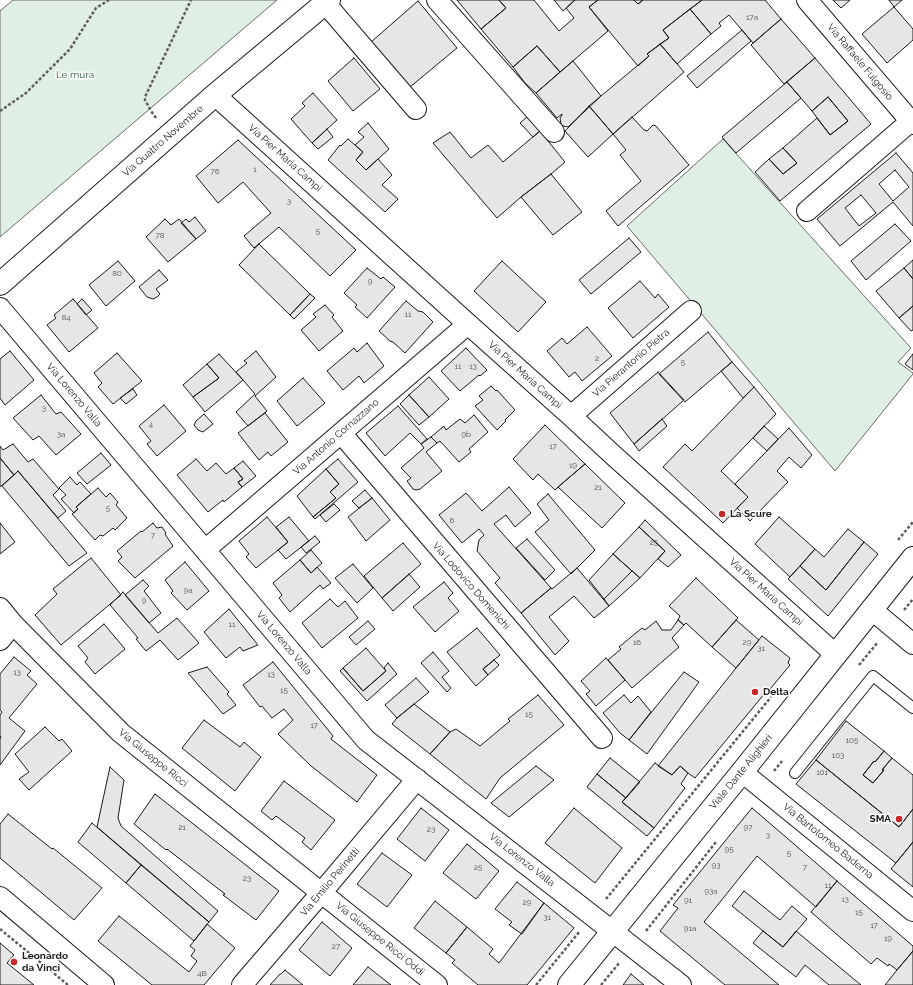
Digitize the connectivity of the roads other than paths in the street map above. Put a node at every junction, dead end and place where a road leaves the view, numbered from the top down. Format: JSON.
{"nodes":[{"id":1,"x":436,"y":0,"type":"edge"},
{"id":2,"x":807,"y":0,"type":"edge"},
{"id":3,"x":327,"y":2,"type":"edge"},
{"id":4,"x":216,"y":95,"type":"junction"},
{"id":5,"x":416,"y":109,"type":"dead end"},
{"id":6,"x":912,"y":123,"type":"edge"},
{"id":7,"x":554,"y":132,"type":"dead end"},
{"id":8,"x":807,"y":211,"type":"dead end"},
{"id":9,"x":0,"y":284,"type":"edge"},
{"id":10,"x":0,"y":308,"type":"edge"},
{"id":11,"x":691,"y":311,"type":"dead end"},
{"id":12,"x":468,"y":324,"type":"junction"},
{"id":13,"x":570,"y":416,"type":"junction"},
{"id":14,"x":341,"y":433,"type":"junction"},
{"id":15,"x":205,"y":550,"type":"junction"},
{"id":16,"x":913,"y":558,"type":"edge"},
{"id":17,"x":0,"y":608,"type":"edge"},
{"id":18,"x":872,"y":609,"type":"junction"},
{"id":19,"x":13,"y":624,"type":"junction"},
{"id":20,"x":0,"y":640,"type":"edge"},
{"id":21,"x":913,"y":644,"type":"edge"},
{"id":22,"x":835,"y":654,"type":"junction"},
{"id":23,"x":913,"y":708,"type":"edge"},
{"id":24,"x":602,"y":738,"type":"dead end"},
{"id":25,"x":742,"y":772,"type":"junction"},
{"id":26,"x":795,"y":773,"type":"dead end"},
{"id":27,"x":417,"y":779,"type":"junction"},
{"id":28,"x":322,"y":892,"type":"junction"},
{"id":29,"x":0,"y":897,"type":"edge"},
{"id":30,"x":913,"y":911,"type":"edge"},
{"id":31,"x":612,"y":931,"type":"junction"},
{"id":32,"x":104,"y":985,"type":"edge"},
{"id":33,"x":242,"y":985,"type":"edge"},
{"id":34,"x":437,"y":985,"type":"edge"},
{"id":35,"x":568,"y":985,"type":"edge"},
{"id":36,"x":681,"y":985,"type":"edge"}],
"edges":[{"from":1,"to":7,"type":"street"},
{"from":2,"to":6,"type":"street","name":"Via Raffaele Fulgosio"},
{"from":3,"to":4,"type":"main road","name":"Via Quattro Novembre"},
{"from":3,"to":5,"type":"street"},
{"from":4,"to":9,"type":"main road","name":"Via Quattro Novembre"},
{"from":4,"to":12,"type":"street","name":"Via Pier Maria Campi"},
{"from":6,"to":8,"type":"street"},
{"from":10,"to":15,"type":"street","name":"Via Lorenzo Valla"},
{"from":11,"to":13,"type":"street","name":"Via Pierantonio Pietra"},
{"from":12,"to":13,"type":"street","name":"Via Pier Maria Campi"},
{"from":12,"to":14,"type":"street","name":"Via Antonio Cornazzano"},
{"from":13,"to":22,"type":"street","name":"Via Pier Maria Campi"},
{"from":14,"to":15,"type":"street","name":"Via Antonio Cornazzano"},
{"from":14,"to":24,"type":"street","name":"Via Lodovico Domenichi"},
{"from":15,"to":27,"type":"street","name":"Via Lorenzo Valla"},
{"from":16,"to":18,"type":"main road","name":"Viale Dante Alighieri"},
{"from":17,"to":19,"type":"street","name":"Via Giuseppe Ricci"},
{"from":18,"to":21,"type":"street"},
{"from":18,"to":22,"type":"main road","name":"Viale Dante Alighieri"},
{"from":19,"to":20,"type":"street"},
{"from":19,"to":28,"type":"street","name":"Via Giuseppe Ricci"},
{"from":22,"to":25,"type":"main road","name":"Viale Dante Alighieri"},
{"from":23,"to":26,"type":"lane"},
{"from":25,"to":30,"type":"street","name":"Via Bartolomeo Baderna"},
{"from":25,"to":31,"type":"main road","name":"Viale Dante Alighieri"},
{"from":27,"to":28,"type":"street","name":"Via Emilio Perinetti"},
{"from":27,"to":31,"type":"street","name":"Via Lorenzo Valla"},
{"from":28,"to":33,"type":"street","name":"Via Emilio Perinetti"},
{"from":28,"to":34,"type":"street","name":"Via Giuseppe Ricci Oddi"},
{"from":29,"to":32,"type":"street"},
{"from":31,"to":35,"type":"main road","name":"Viale Dante Alighieri"},
{"from":31,"to":36,"type":"street","name":"Via Lorenzo Valla"}]}
